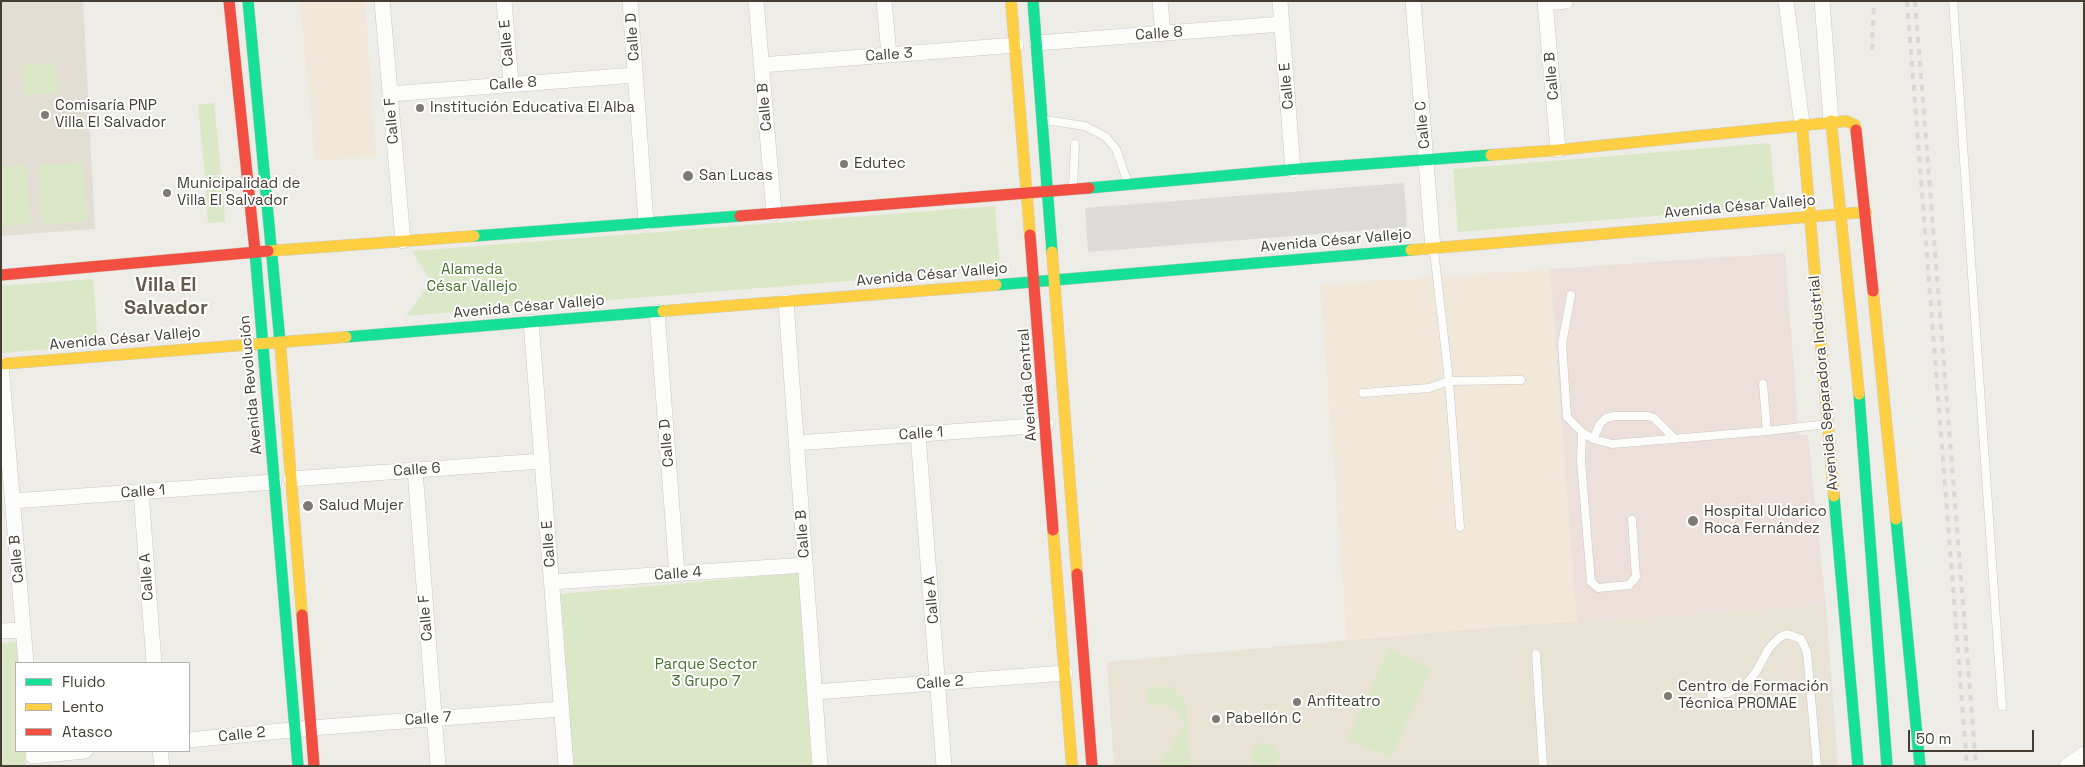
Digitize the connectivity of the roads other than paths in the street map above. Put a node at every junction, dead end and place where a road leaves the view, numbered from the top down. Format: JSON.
{"nodes":[{"id":1,"x":229,"y":1,"type":"edge"},
{"id":2,"x":248,"y":1,"type":"edge"},
{"id":3,"x":382,"y":1,"type":"edge"},
{"id":4,"x":504,"y":1,"type":"edge"},
{"id":5,"x":630,"y":1,"type":"edge"},
{"id":6,"x":756,"y":1,"type":"edge"},
{"id":7,"x":884,"y":1,"type":"edge"},
{"id":8,"x":1011,"y":1,"type":"edge"},
{"id":9,"x":1032,"y":1,"type":"edge"},
{"id":10,"x":1160,"y":1,"type":"edge"},
{"id":11,"x":1280,"y":1,"type":"edge"},
{"id":12,"x":1413,"y":1,"type":"edge"},
{"id":13,"x":1566,"y":1,"type":"edge"},
{"id":14,"x":1786,"y":1,"type":"edge"},
{"id":15,"x":1822,"y":1,"type":"edge"},
{"id":16,"x":1953,"y":1,"type":"edge"},
{"id":17,"x":1546,"y":2,"type":"edge"},
{"id":18,"x":1282,"y":24,"type":"junction"},
{"id":19,"x":1163,"y":34,"type":"junction"},
{"id":20,"x":1037,"y":44,"type":"junction"},
{"id":21,"x":1016,"y":45,"type":"junction"},
{"id":22,"x":889,"y":55,"type":"junction"},
{"id":23,"x":761,"y":65,"type":"junction"},
{"id":24,"x":636,"y":75,"type":"junction"},
{"id":25,"x":510,"y":84,"type":"junction"},
{"id":26,"x":390,"y":94,"type":"junction"},
{"id":27,"x":1042,"y":120,"type":"junction"},
{"id":28,"x":1831,"y":122,"type":"junction"},
{"id":29,"x":1802,"y":124,"type":"junction"},
{"id":30,"x":1075,"y":144,"type":"dead end"},
{"id":31,"x":1558,"y":150,"type":"junction"},
{"id":32,"x":1426,"y":159,"type":"junction"},
{"id":33,"x":1293,"y":170,"type":"junction"},
{"id":34,"x":1128,"y":185,"type":"junction"},
{"id":35,"x":1073,"y":190,"type":"junction"},
{"id":36,"x":1048,"y":192,"type":"junction"},
{"id":37,"x":1028,"y":194,"type":"junction"},
{"id":38,"x":1866,"y":212,"type":"junction"},
{"id":39,"x":774,"y":213,"type":"junction"},
{"id":40,"x":1839,"y":213,"type":"junction"},
{"id":41,"x":1810,"y":217,"type":"junction"},
{"id":42,"x":646,"y":223,"type":"junction"},
{"id":43,"x":403,"y":241,"type":"junction"},
{"id":44,"x":1433,"y":248,"type":"junction"},
{"id":45,"x":272,"y":251,"type":"junction"},
{"id":46,"x":255,"y":252,"type":"junction"},
{"id":47,"x":1,"y":275,"type":"edge"},
{"id":48,"x":1054,"y":280,"type":"junction"},
{"id":49,"x":1035,"y":282,"type":"junction"},
{"id":50,"x":1571,"y":295,"type":"dead end"},
{"id":51,"x":786,"y":302,"type":"junction"},
{"id":52,"x":657,"y":312,"type":"junction"},
{"id":53,"x":531,"y":322,"type":"junction"},
{"id":54,"x":280,"y":342,"type":"junction"},
{"id":55,"x":262,"y":343,"type":"junction"},
{"id":56,"x":1,"y":364,"type":"edge"},
{"id":57,"x":1520,"y":380,"type":"dead end"},
{"id":58,"x":1449,"y":382,"type":"junction"},
{"id":59,"x":1763,"y":384,"type":"dead end"},
{"id":60,"x":1363,"y":394,"type":"dead end"},
{"id":61,"x":1827,"y":424,"type":"junction"},
{"id":62,"x":1046,"y":425,"type":"junction"},
{"id":63,"x":1767,"y":431,"type":"junction"},
{"id":64,"x":1582,"y":432,"type":"junction"},
{"id":65,"x":918,"y":434,"type":"junction"},
{"id":66,"x":1676,"y":438,"type":"junction"},
{"id":67,"x":1592,"y":439,"type":"junction"},
{"id":68,"x":796,"y":443,"type":"junction"},
{"id":69,"x":542,"y":461,"type":"junction"},
{"id":70,"x":414,"y":470,"type":"junction"},
{"id":71,"x":291,"y":480,"type":"junction"},
{"id":72,"x":274,"y":482,"type":"junction"},
{"id":73,"x":141,"y":492,"type":"junction"},
{"id":74,"x":12,"y":501,"type":"junction"},
{"id":75,"x":1632,"y":520,"type":"dead end"},
{"id":76,"x":1460,"y":528,"type":"dead end"},
{"id":77,"x":806,"y":565,"type":"junction"},
{"id":78,"x":677,"y":574,"type":"junction"},
{"id":79,"x":552,"y":582,"type":"junction"},
{"id":80,"x":23,"y":630,"type":"junction"},
{"id":81,"x":1,"y":632,"type":"edge"},
{"id":82,"x":1536,"y":654,"type":"dead end"},
{"id":83,"x":26,"y":662,"type":"edge"},
{"id":84,"x":154,"y":662,"type":"edge"},
{"id":85,"x":1065,"y":674,"type":"junction"},
{"id":86,"x":938,"y":683,"type":"junction"},
{"id":87,"x":815,"y":692,"type":"junction"},
{"id":88,"x":1711,"y":695,"type":"dead end"},
{"id":89,"x":2002,"y":706,"type":"dead end"},
{"id":90,"x":561,"y":709,"type":"junction"},
{"id":91,"x":434,"y":718,"type":"junction"},
{"id":92,"x":311,"y":728,"type":"junction"},
{"id":93,"x":296,"y":730,"type":"junction"},
{"id":94,"x":190,"y":740,"type":"edge"},
{"id":95,"x":78,"y":752,"type":"edge"},
{"id":96,"x":160,"y":752,"type":"edge"},
{"id":97,"x":2082,"y":755,"type":"edge"},
{"id":98,"x":34,"y":758,"type":"edge"},
{"id":99,"x":162,"y":766,"type":"edge"},
{"id":100,"x":298,"y":766,"type":"edge"},
{"id":101,"x":314,"y":766,"type":"edge"},
{"id":102,"x":438,"y":766,"type":"edge"},
{"id":103,"x":566,"y":766,"type":"edge"},
{"id":104,"x":820,"y":766,"type":"edge"},
{"id":105,"x":944,"y":766,"type":"edge"},
{"id":106,"x":1072,"y":766,"type":"edge"},
{"id":107,"x":1092,"y":766,"type":"edge"},
{"id":108,"x":1543,"y":766,"type":"edge"},
{"id":109,"x":1817,"y":766,"type":"edge"},
{"id":110,"x":1858,"y":766,"type":"edge"},
{"id":111,"x":1887,"y":766,"type":"edge"},
{"id":112,"x":1920,"y":766,"type":"edge"},
{"id":113,"x":2067,"y":766,"type":"edge"}],
"edges":[{"from":1,"to":46,"type":"main road","name":"Avenida Revolución"},
{"from":2,"to":45,"type":"main road"},
{"from":3,"to":26,"type":"street","name":"Calle F"},
{"from":4,"to":25,"type":"street","name":"Calle E"},
{"from":5,"to":24,"type":"street","name":"Calle D"},
{"from":6,"to":23,"type":"street","name":"Calle B"},
{"from":7,"to":22,"type":"street"},
{"from":8,"to":21,"type":"main road","name":"Avenida Central"},
{"from":9,"to":20,"type":"main road"},
{"from":10,"to":19,"type":"street"},
{"from":11,"to":18,"type":"street","name":"Calle E"},
{"from":12,"to":32,"type":"street","name":"Calle C"},
{"from":13,"to":17,"type":"street"},
{"from":14,"to":29,"type":"street","name":"Avenida Separadora Industrial"},
{"from":15,"to":28,"type":"street","name":"Avenida Separadora Industrial"},
{"from":16,"to":89,"type":"lane"},
{"from":17,"to":31,"type":"street","name":"Calle B"},
{"from":18,"to":19,"type":"street","name":"Calle 8"},
{"from":18,"to":33,"type":"street","name":"Calle E"},
{"from":19,"to":20,"type":"street","name":"Calle 8"},
{"from":20,"to":27,"type":"main road"},
{"from":21,"to":22,"type":"street","name":"Calle 3"},
{"from":21,"to":37,"type":"main road","name":"Avenida Central"},
{"from":22,"to":23,"type":"street","name":"Calle 3"},
{"from":23,"to":39,"type":"street","name":"Calle B"},
{"from":24,"to":25,"type":"street","name":"Calle 8"},
{"from":24,"to":42,"type":"street","name":"Calle D"},
{"from":25,"to":26,"type":"street","name":"Calle 8"},
{"from":26,"to":43,"type":"street","name":"Calle F"},
{"from":27,"to":34,"type":"lane"},
{"from":27,"to":36,"type":"main road"},
{"from":28,"to":29,"type":"main road"},
{"from":28,"to":38,"type":"main road"},
{"from":28,"to":40,"type":"main road","name":"Avenida Separadora Industrial"},
{"from":29,"to":31,"type":"main road"},
{"from":29,"to":41,"type":"main road","name":"Avenida Separadora Industrial"},
{"from":30,"to":35,"type":"lane"},
{"from":31,"to":32,"type":"main road"},
{"from":32,"to":33,"type":"main road"},
{"from":32,"to":44,"type":"street","name":"Calle C"},
{"from":33,"to":34,"type":"main road"},
{"from":34,"to":35,"type":"main road"},
{"from":35,"to":36,"type":"main road"},
{"from":36,"to":37,"type":"main road"},
{"from":36,"to":48,"type":"main road"},
{"from":37,"to":39,"type":"main road"},
{"from":37,"to":49,"type":"main road","name":"Avenida Central"},
{"from":38,"to":40,"type":"main road","name":"Avenida César Vallejo"},
{"from":38,"to":112,"type":"main road"},
{"from":39,"to":42,"type":"main road"},
{"from":40,"to":41,"type":"main road","name":"Avenida César Vallejo"},
{"from":40,"to":111,"type":"main road","name":"Avenida Separadora Industrial"},
{"from":41,"to":44,"type":"main road","name":"Avenida César Vallejo"},
{"from":41,"to":61,"type":"main road","name":"Avenida Separadora Industrial"},
{"from":42,"to":43,"type":"main road"},
{"from":43,"to":45,"type":"main road"},
{"from":44,"to":48,"type":"main road","name":"Avenida César Vallejo"},
{"from":44,"to":58,"type":"lane"},
{"from":45,"to":46,"type":"main road"},
{"from":45,"to":54,"type":"main road"},
{"from":46,"to":47,"type":"main road"},
{"from":46,"to":55,"type":"main road","name":"Avenida Revolución"},
{"from":48,"to":49,"type":"main road","name":"Avenida César Vallejo"},
{"from":48,"to":107,"type":"main road"},
{"from":49,"to":51,"type":"main road","name":"Avenida César Vallejo"},
{"from":49,"to":62,"type":"main road","name":"Avenida Central"},
{"from":50,"to":64,"type":"lane"},
{"from":51,"to":52,"type":"main road","name":"Avenida César Vallejo"},
{"from":51,"to":68,"type":"street","name":"Calle B"},
{"from":52,"to":53,"type":"main road","name":"Avenida César Vallejo"},
{"from":52,"to":78,"type":"street","name":"Calle D"},
{"from":53,"to":54,"type":"main road","name":"Avenida César Vallejo"},
{"from":53,"to":69,"type":"street","name":"Calle E"},
{"from":54,"to":55,"type":"main road","name":"Avenida César Vallejo"},
{"from":54,"to":71,"type":"main road"},
{"from":55,"to":56,"type":"main road","name":"Avenida César Vallejo"},
{"from":55,"to":72,"type":"main road","name":"Avenida Revolución"},
{"from":56,"to":74,"type":"street","name":"Calle B"},
{"from":57,"to":58,"type":"lane"},
{"from":58,"to":60,"type":"lane"},
{"from":58,"to":76,"type":"lane"},
{"from":59,"to":63,"type":"lane"},
{"from":61,"to":63,"type":"lane"},
{"from":61,"to":110,"type":"main road","name":"Avenida Separadora Industrial"},
{"from":62,"to":65,"type":"street","name":"Calle 1"},
{"from":62,"to":85,"type":"main road","name":"Avenida Central"},
{"from":63,"to":66,"type":"lane"},
{"from":64,"to":67,"type":"lane"},
{"from":64,"to":75,"type":"lane"},
{"from":65,"to":68,"type":"street","name":"Calle 1"},
{"from":65,"to":86,"type":"street","name":"Calle A"},
{"from":66,"to":67,"type":"lane"},
{"from":66,"to":67,"type":"lane"},
{"from":68,"to":77,"type":"street","name":"Calle B"},
{"from":69,"to":70,"type":"street","name":"Calle 6"},
{"from":69,"to":79,"type":"street","name":"Calle E"},
{"from":70,"to":71,"type":"street","name":"Calle 6"},
{"from":70,"to":91,"type":"street","name":"Calle F"},
{"from":71,"to":92,"type":"main road"},
{"from":72,"to":73,"type":"street","name":"Calle 1"},
{"from":72,"to":93,"type":"main road","name":"Avenida Revolución"},
{"from":73,"to":74,"type":"street","name":"Calle 1"},
{"from":73,"to":84,"type":"street","name":"Calle A"},
{"from":74,"to":80,"type":"street","name":"Calle B"},
{"from":77,"to":78,"type":"street","name":"Calle 4"},
{"from":77,"to":87,"type":"street","name":"Calle B"},
{"from":78,"to":79,"type":"street","name":"Calle 4"},
{"from":79,"to":90,"type":"street","name":"Calle E"},
{"from":80,"to":81,"type":"street"},
{"from":80,"to":83,"type":"street","name":"Calle B"},
{"from":82,"to":108,"type":"lane"},
{"from":85,"to":86,"type":"street","name":"Calle 2"},
{"from":85,"to":106,"type":"main road","name":"Avenida Central"},
{"from":86,"to":87,"type":"street","name":"Calle 2"},
{"from":86,"to":105,"type":"street","name":"Calle A"},
{"from":87,"to":104,"type":"street","name":"Calle B"},
{"from":88,"to":109,"type":"lane"},
{"from":90,"to":91,"type":"street","name":"Calle 7"},
{"from":90,"to":103,"type":"street","name":"Calle E"},
{"from":91,"to":92,"type":"street","name":"Calle 7"},
{"from":91,"to":102,"type":"street","name":"Calle F"},
{"from":92,"to":93,"type":"street","name":"Calle 7"},
{"from":92,"to":101,"type":"main road"},
{"from":93,"to":94,"type":"street","name":"Calle 2"},
{"from":93,"to":100,"type":"main road","name":"Avenida Revolución"},
{"from":95,"to":98,"type":"street"},
{"from":96,"to":99,"type":"street"},
{"from":97,"to":113,"type":"street"}]}
